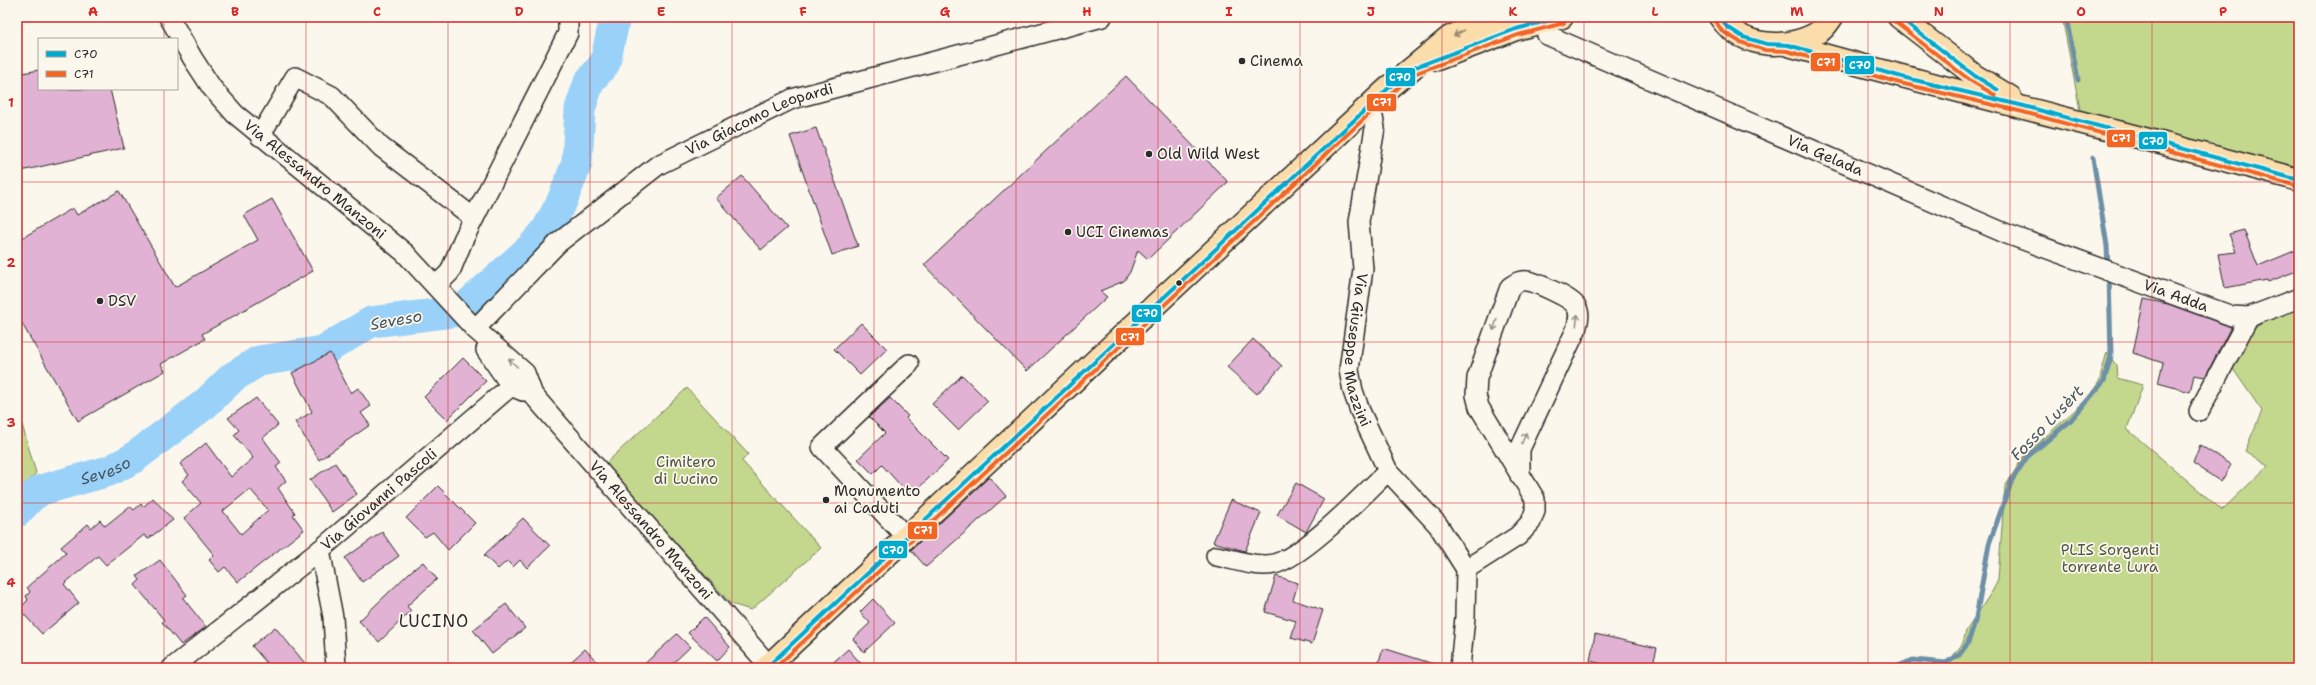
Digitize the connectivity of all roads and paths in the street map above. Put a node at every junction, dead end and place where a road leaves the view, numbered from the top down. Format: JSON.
{"nodes":[{"id":1,"x":169,"y":17,"type":"edge"},
{"id":2,"x":1102,"y":17,"type":"edge"},
{"id":3,"x":1494,"y":17,"type":"edge"},
{"id":4,"x":1562,"y":17,"type":"edge"},
{"id":5,"x":1720,"y":17,"type":"edge"},
{"id":6,"x":1832,"y":17,"type":"edge"},
{"id":7,"x":1898,"y":17,"type":"edge"},
{"id":8,"x":568,"y":25,"type":"edge"},
{"id":9,"x":1547,"y":35,"type":"dead end"},
{"id":10,"x":1788,"y":45,"type":"junction"},
{"id":11,"x":1408,"y":70,"type":"junction"},
{"id":12,"x":2024,"y":106,"type":"junction"},
{"id":13,"x":1367,"y":108,"type":"junction"},
{"id":14,"x":260,"y":136,"type":"junction"},
{"id":15,"x":2299,"y":180,"type":"edge"},
{"id":16,"x":474,"y":218,"type":"junction"},
{"id":17,"x":2104,"y":271,"type":"joint"},
{"id":18,"x":439,"y":290,"type":"junction"},
{"id":19,"x":2299,"y":298,"type":"edge"},
{"id":20,"x":2249,"y":317,"type":"junction"},
{"id":21,"x":471,"y":324,"type":"junction"},
{"id":22,"x":908,"y":364,"type":"dead end"},
{"id":23,"x":511,"y":386,"type":"junction"},
{"id":24,"x":533,"y":395,"type":"junction"},
{"id":25,"x":2199,"y":410,"type":"dead end"},
{"id":26,"x":1388,"y":471,"type":"junction"},
{"id":27,"x":1520,"y":476,"type":"junction"},
{"id":28,"x":906,"y":537,"type":"junction"},
{"id":29,"x":320,"y":550,"type":"junction"},
{"id":30,"x":1216,"y":556,"type":"dead end"},
{"id":31,"x":1466,"y":569,"type":"junction"},
{"id":32,"x":769,"y":667,"type":"edge"},
{"id":33,"x":172,"y":668,"type":"edge"},
{"id":34,"x":336,"y":668,"type":"edge"},
{"id":35,"x":1460,"y":668,"type":"edge"}],
"edges":[{"from":1,"to":14,"type":"street","name":"Via Alessandro Manzoni"},
{"from":2,"to":21,"type":"street","name":"Via Giacomo Leopardi"},
{"from":3,"to":11,"type":"main road","one_way":true},
{"from":4,"to":11,"type":"main road"},
{"from":5,"to":10,"type":"main road"},
{"from":6,"to":10,"type":"main road"},
{"from":7,"to":12,"type":"main road"},
{"from":8,"to":16,"type":"street"},
{"from":9,"to":17,"type":"street","name":"Via Gelada"},
{"from":10,"to":12,"type":"main road"},
{"from":11,"to":13,"type":"main road"},
{"from":12,"to":15,"type":"main road"},
{"from":13,"to":26,"type":"street","name":"Via Giuseppe Mazzini"},
{"from":13,"to":28,"type":"main road"},
{"from":14,"to":16,"type":"street"},
{"from":14,"to":18,"type":"street","name":"Via Alessandro Manzoni"},
{"from":16,"to":18,"type":"street"},
{"from":17,"to":20,"type":"street","name":"Via Adda"},
{"from":18,"to":21,"type":"street","name":"Via Alessandro Manzoni"},
{"from":19,"to":20,"type":"street","name":"Via Adda"},
{"from":20,"to":25,"type":"street"},
{"from":21,"to":23,"type":"street","name":"Via Alessandro Manzoni"},
{"from":24,"to":21,"type":"street","name":"Via Alessandro Manzoni","one_way":true},
{"from":22,"to":28,"type":"street"},
{"from":23,"to":24,"type":"street","name":"Via Alessandro Manzoni"},
{"from":23,"to":29,"type":"street","name":"Via Giovanni Pascoli"},
{"from":24,"to":32,"type":"street","name":"Via Alessandro Manzoni"},
{"from":26,"to":30,"type":"street"},
{"from":26,"to":31,"type":"street","name":"Via Giuseppe Mazzini"},
{"from":27,"to":27,"type":"street","one_way":true},
{"from":27,"to":31,"type":"street"},
{"from":28,"to":32,"type":"main road"},
{"from":29,"to":33,"type":"street"},
{"from":29,"to":34,"type":"street","name":"Via Giovanni Pascoli"},
{"from":31,"to":35,"type":"street"}]}
